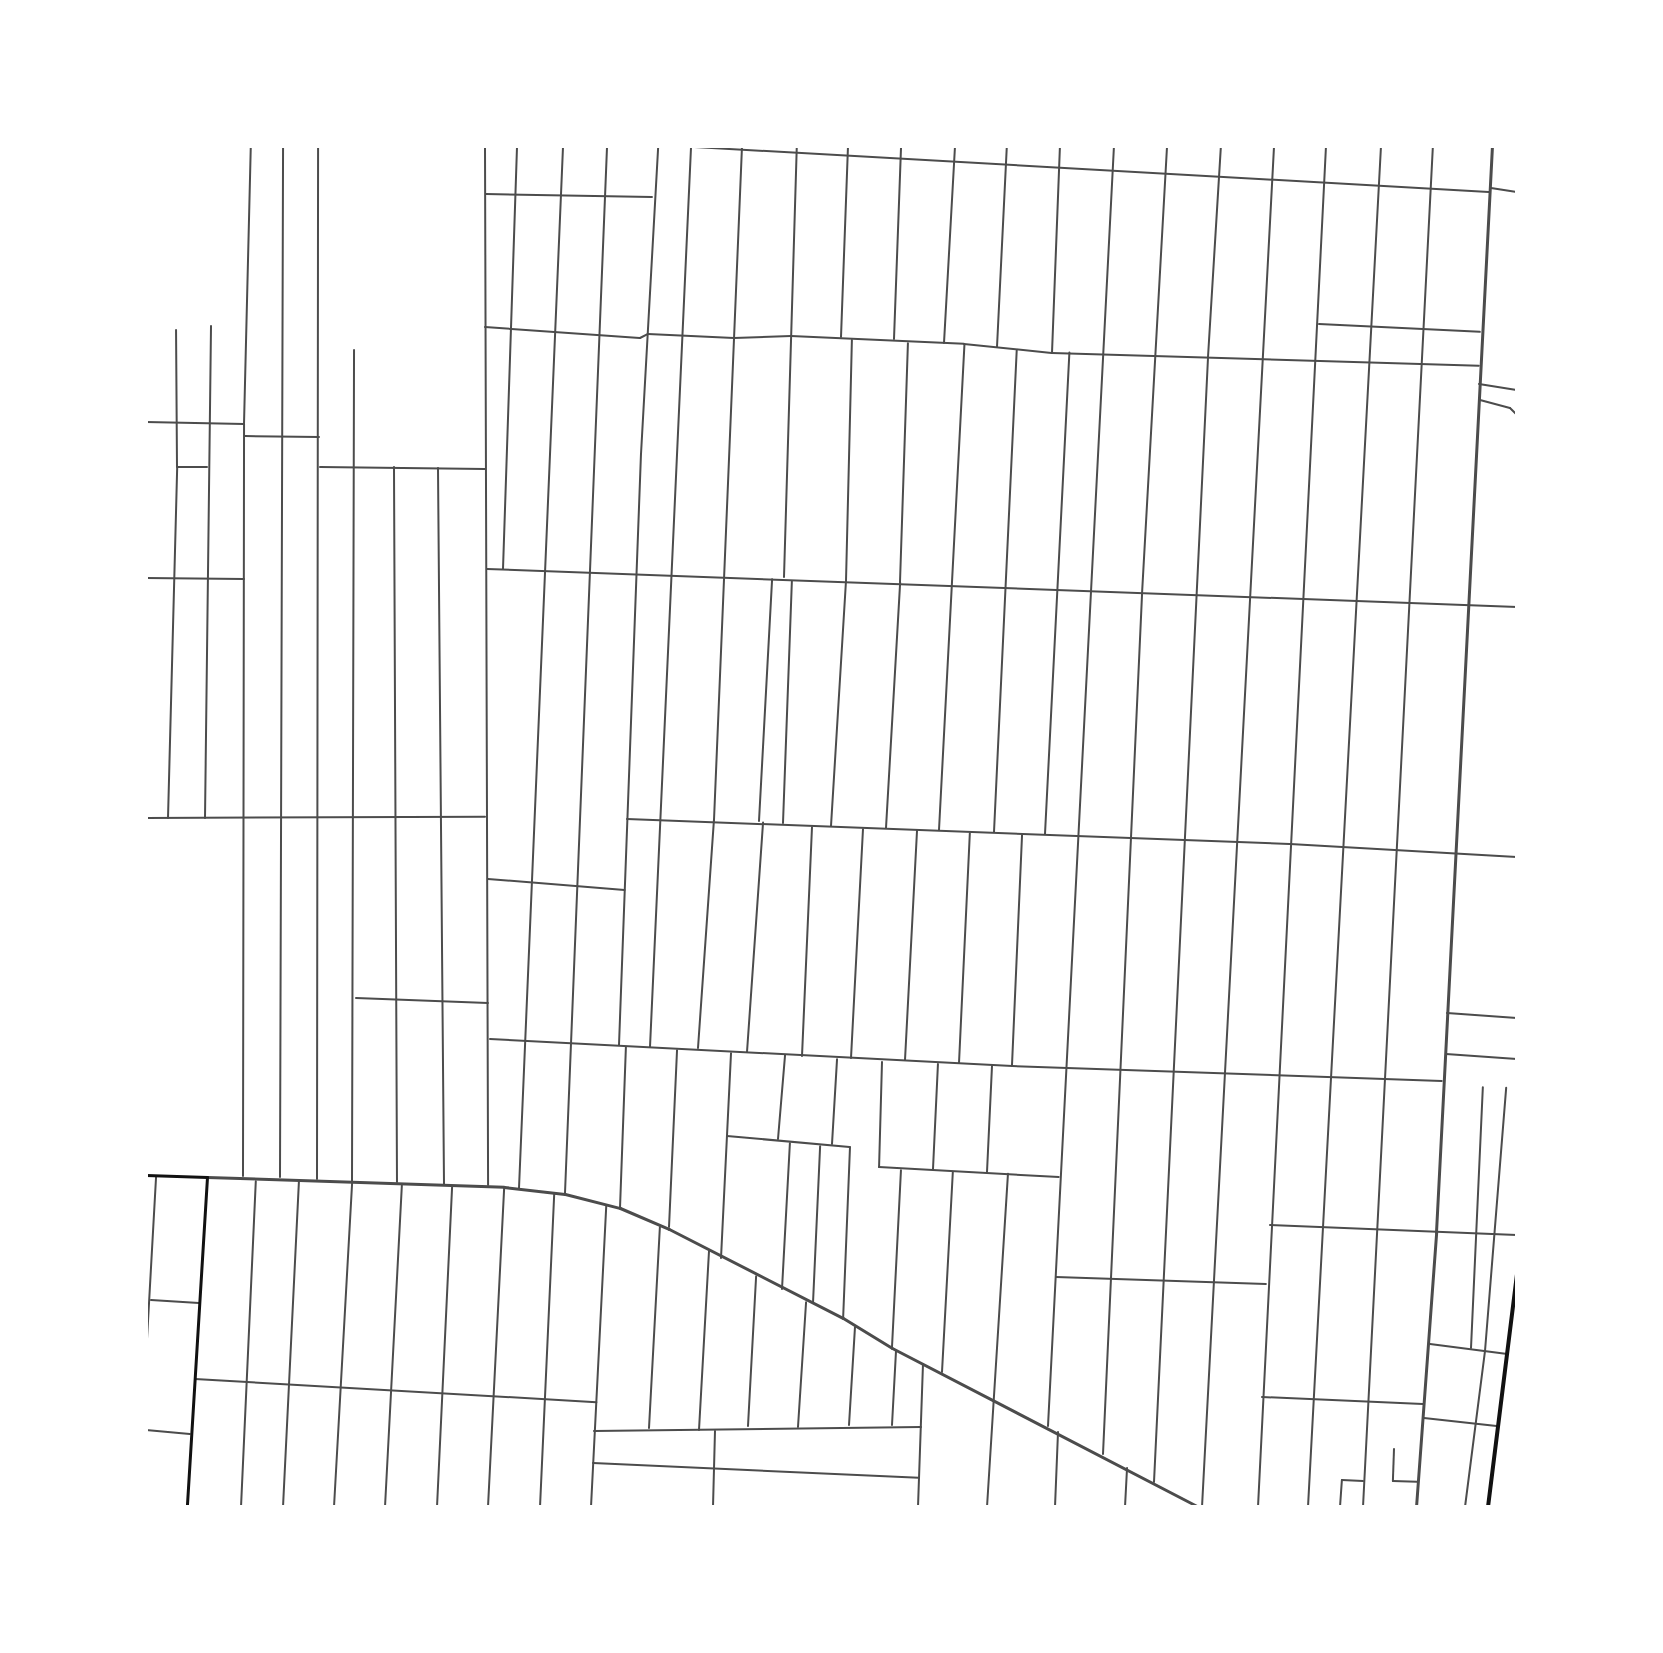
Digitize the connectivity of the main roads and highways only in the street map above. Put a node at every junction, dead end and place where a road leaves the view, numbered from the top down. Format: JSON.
{"nodes":[{"id":1,"x":146,"y":1175,"type":"edge"},
{"id":2,"x":1517,"y":1275,"type":"edge"},
{"id":3,"x":187,"y":1507,"type":"edge"},
{"id":4,"x":1488,"y":1507,"type":"edge"}],
"edges":[{"from":1,"to":3,"type":"main road"},
{"from":2,"to":4,"type":"main road"}]}
